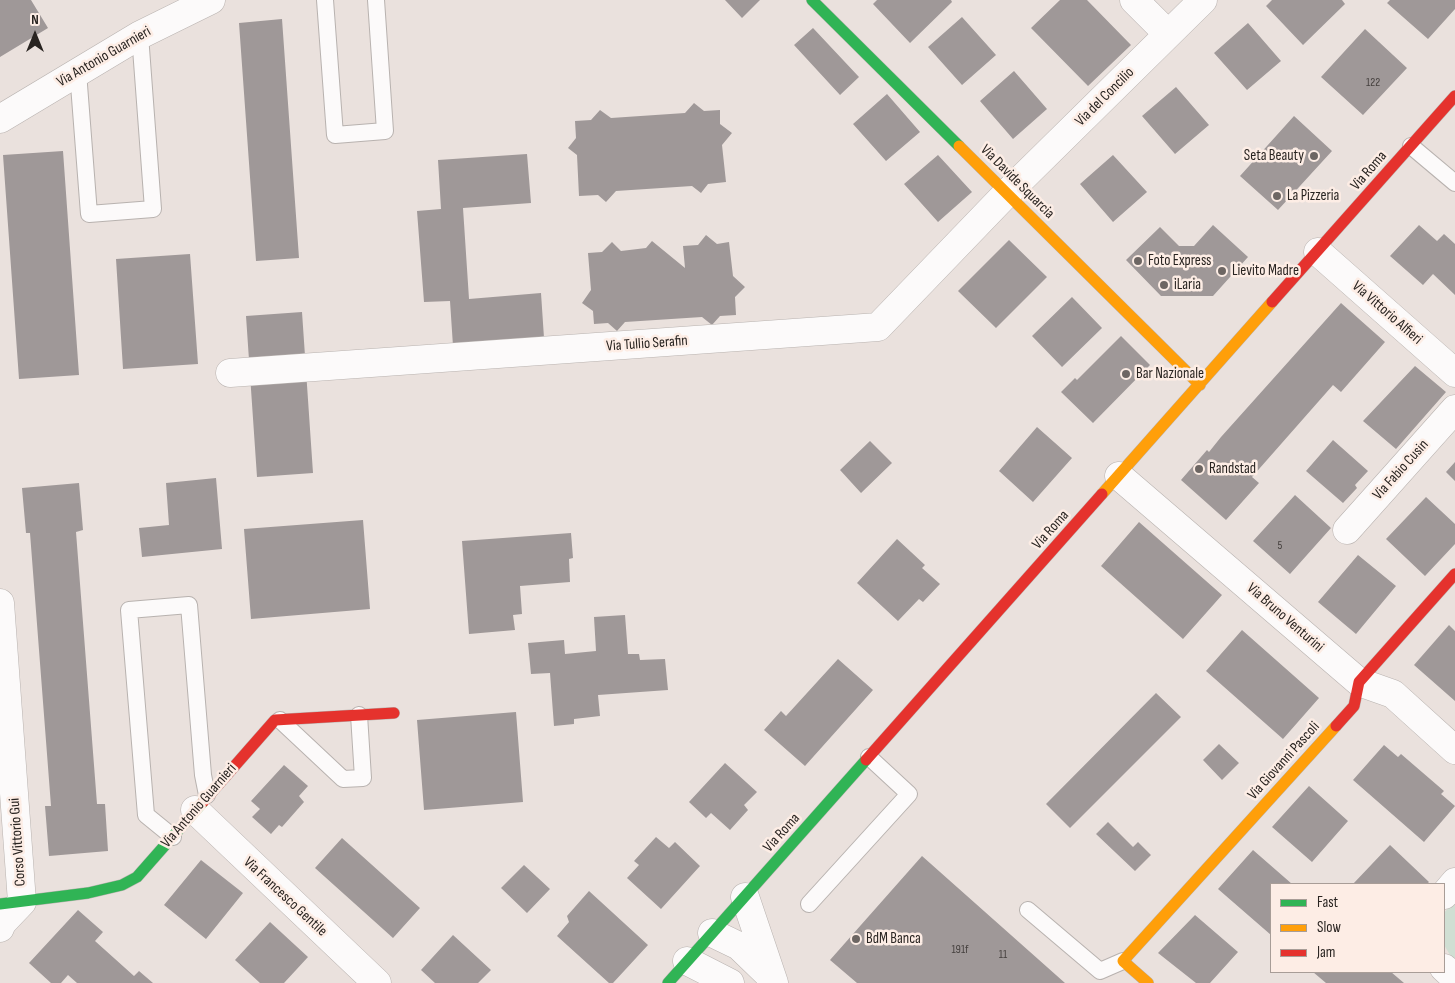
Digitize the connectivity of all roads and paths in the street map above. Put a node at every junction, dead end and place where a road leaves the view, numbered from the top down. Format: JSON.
{"nodes":[{"id":1,"x":211,"y":0,"type":"edge"},
{"id":2,"x":325,"y":0,"type":"edge"},
{"id":3,"x":376,"y":0,"type":"edge"},
{"id":4,"x":812,"y":0,"type":"edge"},
{"id":5,"x":1134,"y":0,"type":"edge"},
{"id":6,"x":1203,"y":0,"type":"edge"},
{"id":7,"x":1168,"y":34,"type":"junction"},
{"id":8,"x":140,"y":35,"type":"junction"},
{"id":9,"x":78,"y":72,"type":"junction"},
{"id":10,"x":1455,"y":96,"type":"edge"},
{"id":11,"x":0,"y":119,"type":"edge"},
{"id":12,"x":1411,"y":146,"type":"junction"},
{"id":13,"x":1455,"y":183,"type":"edge"},
{"id":14,"x":1007,"y":193,"type":"junction"},
{"id":15,"x":1318,"y":252,"type":"junction"},
{"id":16,"x":230,"y":373,"type":"dead end"},
{"id":17,"x":1455,"y":373,"type":"edge"},
{"id":18,"x":1200,"y":385,"type":"junction"},
{"id":19,"x":1455,"y":409,"type":"edge"},
{"id":20,"x":1119,"y":476,"type":"junction"},
{"id":21,"x":1347,"y":530,"type":"dead end"},
{"id":22,"x":1455,"y":574,"type":"edge"},
{"id":23,"x":0,"y":603,"type":"edge"},
{"id":24,"x":1359,"y":682,"type":"junction"},
{"id":25,"x":394,"y":713,"type":"dead end"},
{"id":26,"x":360,"y":715,"type":"junction"},
{"id":27,"x":280,"y":720,"type":"junction"},
{"id":28,"x":1455,"y":750,"type":"edge"},
{"id":29,"x":869,"y":757,"type":"junction"},
{"id":30,"x":201,"y":803,"type":"junction"},
{"id":31,"x":173,"y":837,"type":"junction"},
{"id":32,"x":1455,"y":882,"type":"edge"},
{"id":33,"x":1445,"y":893,"type":"edge"},
{"id":34,"x":745,"y":897,"type":"junction"},
{"id":35,"x":11,"y":903,"type":"edge"},
{"id":36,"x":809,"y":904,"type":"dead end"},
{"id":37,"x":1028,"y":910,"type":"dead end"},
{"id":38,"x":0,"y":928,"type":"edge"},
{"id":39,"x":712,"y":933,"type":"junction"},
{"id":40,"x":687,"y":961,"type":"junction"},
{"id":41,"x":1123,"y":961,"type":"junction"},
{"id":42,"x":1445,"y":969,"type":"edge"},
{"id":43,"x":1101,"y":977,"type":"edge"},
{"id":44,"x":1455,"y":978,"type":"edge"},
{"id":45,"x":772,"y":979,"type":"edge"},
{"id":46,"x":377,"y":983,"type":"edge"},
{"id":47,"x":668,"y":983,"type":"edge"},
{"id":48,"x":730,"y":983,"type":"edge"},
{"id":49,"x":1148,"y":983,"type":"edge"}],
"edges":[{"from":1,"to":8,"type":"street","name":"Via Antonio Guarnieri"},
{"from":2,"to":3,"type":"lane"},
{"from":4,"to":14,"type":"street","name":"Via Davide Squarcia"},
{"from":5,"to":7,"type":"street"},
{"from":6,"to":7,"type":"street","name":"Via del Concilio"},
{"from":7,"to":14,"type":"street","name":"Via del Concilio"},
{"from":8,"to":9,"type":"street","name":"Via Antonio Guarnieri"},
{"from":8,"to":9,"type":"lane"},
{"from":9,"to":11,"type":"street","name":"Via Antonio Guarnieri"},
{"from":10,"to":12,"type":"street","name":"Via Roma"},
{"from":12,"to":13,"type":"lane"},
{"from":12,"to":15,"type":"street","name":"Via Roma"},
{"from":14,"to":16,"type":"street","name":"Via Tullio Serafin"},
{"from":14,"to":18,"type":"street","name":"Via Davide Squarcia"},
{"from":15,"to":17,"type":"street","name":"Via Vittorio Alfieri"},
{"from":15,"to":18,"type":"street","name":"Via Roma"},
{"from":18,"to":20,"type":"street","name":"Via Roma"},
{"from":19,"to":21,"type":"street","name":"Via Fabio Cusin"},
{"from":20,"to":24,"type":"street","name":"Via Bruno Venturini"},
{"from":20,"to":29,"type":"street","name":"Via Roma"},
{"from":22,"to":24,"type":"street","name":"Via Giovanni Pascoli"},
{"from":23,"to":35,"type":"street","name":"Corso Vittorio Gui"},
{"from":24,"to":28,"type":"street","name":"Via Bruno Venturini"},
{"from":24,"to":41,"type":"street","name":"Via Giovanni Pascoli"},
{"from":25,"to":26,"type":"street"},
{"from":26,"to":27,"type":"street"},
{"from":26,"to":27,"type":"lane"},
{"from":27,"to":30,"type":"street","name":"Via Antonio Guarnieri"},
{"from":29,"to":34,"type":"street","name":"Via Roma"},
{"from":29,"to":36,"type":"lane"},
{"from":30,"to":31,"type":"street","name":"Via Antonio Guarnieri"},
{"from":30,"to":31,"type":"lane"},
{"from":30,"to":46,"type":"street","name":"Via Francesco Gentile"},
{"from":31,"to":35,"type":"street","name":"Via Antonio Guarnieri"},
{"from":32,"to":33,"type":"street"},
{"from":34,"to":39,"type":"street","name":"Via Roma"},
{"from":34,"to":45,"type":"street"},
{"from":35,"to":38,"type":"street"},
{"from":37,"to":43,"type":"lane"},
{"from":39,"to":40,"type":"street","name":"Via Roma"},
{"from":39,"to":45,"type":"street"},
{"from":40,"to":47,"type":"street","name":"Via Roma"},
{"from":40,"to":48,"type":"street"},
{"from":41,"to":43,"type":"lane"},
{"from":41,"to":49,"type":"street"},
{"from":42,"to":44,"type":"street"}]}
